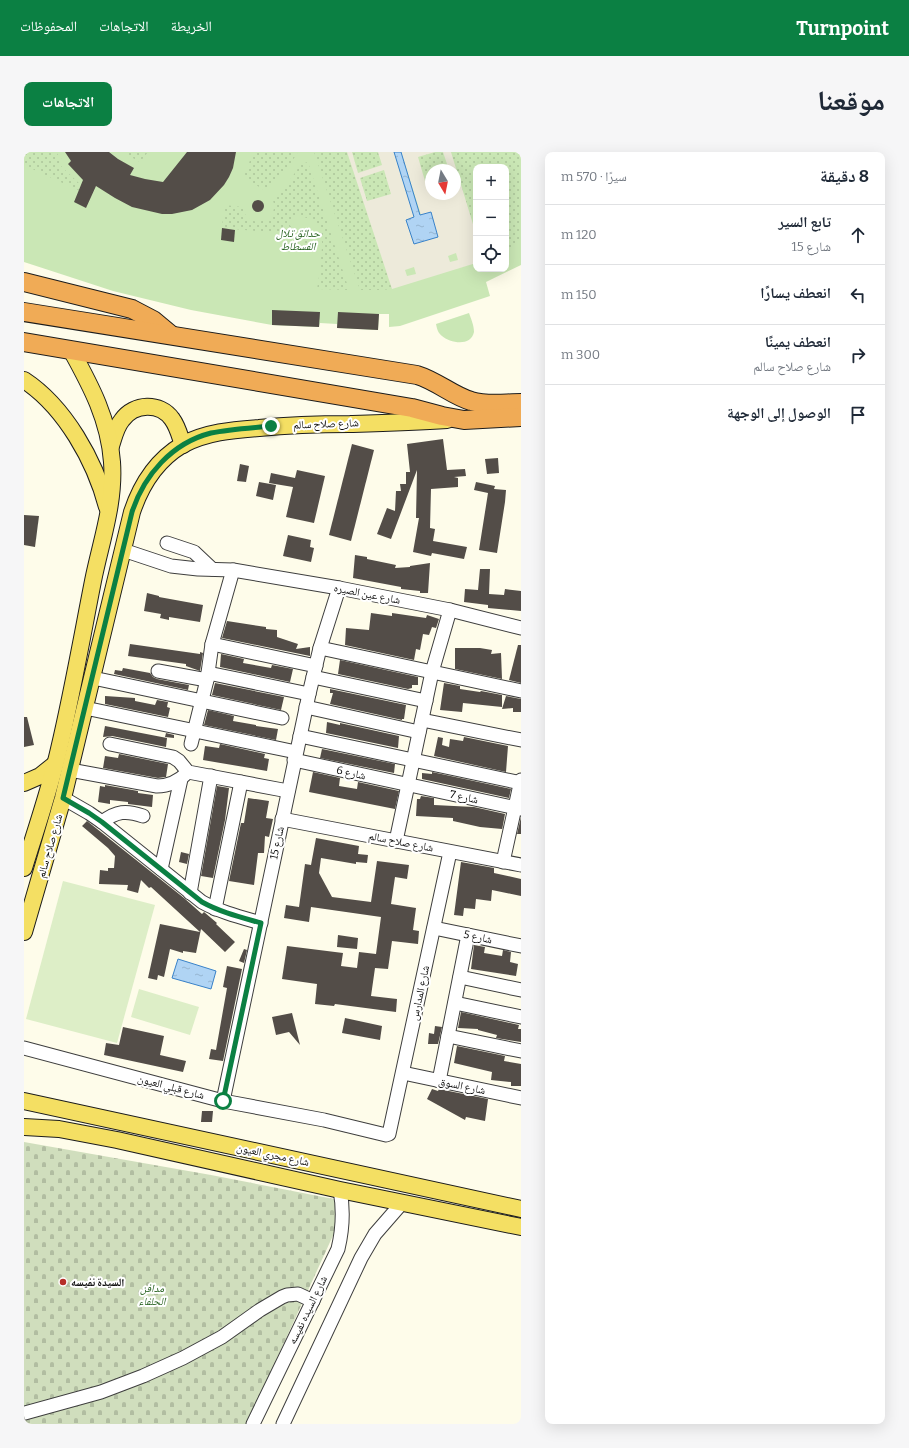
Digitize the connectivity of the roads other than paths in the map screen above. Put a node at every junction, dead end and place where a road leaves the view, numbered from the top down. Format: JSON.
{"nodes":[{"id":1,"x":24,"y":282,"type":"edge"},
{"id":2,"x":24,"y":312,"type":"edge"},
{"id":3,"x":171,"y":336,"type":"junction"},
{"id":4,"x":24,"y":342,"type":"edge"},
{"id":5,"x":71,"y":350,"type":"junction"},
{"id":6,"x":24,"y":380,"type":"edge"},
{"id":7,"x":521,"y":403,"type":"edge"},
{"id":8,"x":521,"y":417,"type":"edge"},
{"id":9,"x":464,"y":420,"type":"junction"},
{"id":10,"x":183,"y":445,"type":"junction"},
{"id":11,"x":111,"y":446,"type":"junction"},
{"id":12,"x":109,"y":513,"type":"junction"},
{"id":13,"x":167,"y":543,"type":"dead end"},
{"id":14,"x":123,"y":550,"type":"junction"},
{"id":15,"x":212,"y":569,"type":"junction"},
{"id":16,"x":233,"y":570,"type":"junction"},
{"id":17,"x":339,"y":588,"type":"junction"},
{"id":18,"x":450,"y":610,"type":"junction"},
{"id":19,"x":521,"y":628,"type":"edge"},
{"id":20,"x":212,"y":644,"type":"junction"},
{"id":21,"x":320,"y":648,"type":"junction"},
{"id":22,"x":158,"y":670,"type":"dead end"},
{"id":23,"x":315,"y":671,"type":"junction"},
{"id":24,"x":432,"y":672,"type":"junction"},
{"id":25,"x":207,"y":676,"type":"junction"},
{"id":26,"x":93,"y":678,"type":"junction"},
{"id":27,"x":521,"y":690,"type":"edge"},
{"id":28,"x":309,"y":694,"type":"junction"},
{"id":29,"x":202,"y":700,"type":"junction"},
{"id":30,"x":426,"y":701,"type":"junction"},
{"id":31,"x":85,"y":708,"type":"junction"},
{"id":32,"x":306,"y":708,"type":"junction"},
{"id":33,"x":282,"y":718,"type":"dead end"},
{"id":34,"x":421,"y":726,"type":"junction"},
{"id":35,"x":194,"y":731,"type":"junction"},
{"id":36,"x":300,"y":736,"type":"junction"},
{"id":37,"x":521,"y":740,"type":"edge"},
{"id":38,"x":110,"y":744,"type":"dead end"},
{"id":39,"x":190,"y":744,"type":"dead end"},
{"id":40,"x":295,"y":756,"type":"junction"},
{"id":41,"x":413,"y":760,"type":"junction"},
{"id":42,"x":62,"y":767,"type":"junction"},
{"id":43,"x":185,"y":775,"type":"junction"},
{"id":44,"x":211,"y":776,"type":"junction"},
{"id":45,"x":241,"y":782,"type":"junction"},
{"id":46,"x":521,"y":782,"type":"edge"},
{"id":47,"x":24,"y":783,"type":"edge"},
{"id":48,"x":408,"y":785,"type":"junction"},
{"id":49,"x":288,"y":791,"type":"junction"},
{"id":50,"x":63,"y":798,"type":"junction"},
{"id":51,"x":518,"y":808,"type":"edge"},
{"id":52,"x":143,"y":816,"type":"dead end"},
{"id":53,"x":282,"y":819,"type":"junction"},
{"id":54,"x":102,"y":822,"type":"junction"},
{"id":55,"x":396,"y":841,"type":"junction"},
{"id":56,"x":450,"y":852,"type":"junction"},
{"id":57,"x":503,"y":862,"type":"junction"},
{"id":58,"x":521,"y":865,"type":"edge"},
{"id":59,"x":24,"y":868,"type":"edge"},
{"id":60,"x":161,"y":869,"type":"junction"},
{"id":61,"x":190,"y":893,"type":"junction"},
{"id":62,"x":215,"y":909,"type":"junction"},
{"id":63,"x":261,"y":923,"type":"junction"},
{"id":64,"x":434,"y":928,"type":"junction"},
{"id":65,"x":24,"y":932,"type":"edge"},
{"id":66,"x":468,"y":935,"type":"junction"},
{"id":67,"x":521,"y":946,"type":"edge"},
{"id":68,"x":460,"y":977,"type":"junction"},
{"id":69,"x":521,"y":990,"type":"edge"},
{"id":70,"x":455,"y":1003,"type":"junction"},
{"id":71,"x":521,"y":1017,"type":"edge"},
{"id":72,"x":448,"y":1036,"type":"junction"},
{"id":73,"x":24,"y":1048,"type":"edge"},
{"id":74,"x":521,"y":1050,"type":"edge"},
{"id":75,"x":403,"y":1073,"type":"junction"},
{"id":76,"x":439,"y":1081,"type":"junction"},
{"id":77,"x":521,"y":1098,"type":"edge"},
{"id":78,"x":24,"y":1101,"type":"edge"},
{"id":79,"x":223,"y":1101,"type":"junction"},
{"id":80,"x":24,"y":1127,"type":"edge"},
{"id":81,"x":389,"y":1134,"type":"joint"},
{"id":82,"x":340,"y":1190,"type":"junction"},
{"id":83,"x":402,"y":1203,"type":"junction"},
{"id":84,"x":521,"y":1209,"type":"edge"},
{"id":85,"x":521,"y":1227,"type":"edge"},
{"id":86,"x":313,"y":1301,"type":"junction"},
{"id":87,"x":26,"y":1415,"type":"edge"},
{"id":88,"x":253,"y":1424,"type":"edge"},
{"id":89,"x":283,"y":1424,"type":"edge"}],
"edges":[{"from":1,"to":3,"type":"highway"},
{"from":2,"to":3,"type":"highway"},
{"from":3,"to":7,"type":"highway"},
{"from":4,"to":5,"type":"highway","name":"شارع صلاح سالم"},
{"from":5,"to":9,"type":"highway","name":"شارع صلاح سالم"},
{"from":5,"to":11,"type":"main road","name":"شارع صلاح سالم"},
{"from":6,"to":12,"type":"main road"},
{"from":8,"to":9,"type":"highway","name":"شارع صلاح سالم"},
{"from":9,"to":10,"type":"main road","name":"شارع صلاح سالم"},
{"from":10,"to":11,"type":"main road"},
{"from":10,"to":14,"type":"main road","name":"شارع صلاح سالم"},
{"from":11,"to":12,"type":"main road","name":"شارع صلاح سالم"},
{"from":12,"to":42,"type":"main road","name":"شارع صلاح سالم"},
{"from":13,"to":15,"type":"street"},
{"from":14,"to":15,"type":"street","name":"شارع عين الصيره"},
{"from":14,"to":26,"type":"main road","name":"شارع صلاح سالم"},
{"from":15,"to":16,"type":"street","name":"شارع عين الصيره"},
{"from":16,"to":17,"type":"street","name":"شارع عين الصيره"},
{"from":16,"to":20,"type":"street"},
{"from":17,"to":18,"type":"street","name":"شارع عين الصيره"},
{"from":17,"to":21,"type":"street","name":"شارع 15"},
{"from":18,"to":19,"type":"street","name":"شارع عين الصيره"},
{"from":18,"to":24,"type":"street"},
{"from":20,"to":23,"type":"street"},
{"from":20,"to":25,"type":"street"},
{"from":21,"to":23,"type":"street","name":"شارع 15"},
{"from":21,"to":24,"type":"street"},
{"from":22,"to":25,"type":"street"},
{"from":23,"to":28,"type":"street","name":"شارع 15"},
{"from":23,"to":30,"type":"street"},
{"from":24,"to":27,"type":"street"},
{"from":24,"to":30,"type":"street"},
{"from":25,"to":28,"type":"street"},
{"from":25,"to":29,"type":"street"},
{"from":26,"to":29,"type":"street"},
{"from":26,"to":31,"type":"main road","name":"شارع صلاح سالم"},
{"from":28,"to":32,"type":"street","name":"شارع 15"},
{"from":29,"to":33,"type":"street"},
{"from":29,"to":35,"type":"street"},
{"from":30,"to":34,"type":"street"},
{"from":31,"to":35,"type":"street","name":"شارع 6"},
{"from":31,"to":42,"type":"main road","name":"شارع صلاح سالم"},
{"from":32,"to":34,"type":"street"},
{"from":32,"to":36,"type":"street","name":"شارع 15"},
{"from":34,"to":37,"type":"street"},
{"from":34,"to":41,"type":"street"},
{"from":35,"to":39,"type":"street"},
{"from":35,"to":40,"type":"street","name":"شارع 6"},
{"from":36,"to":40,"type":"street","name":"شارع 15"},
{"from":36,"to":41,"type":"street"},
{"from":38,"to":43,"type":"street"},
{"from":40,"to":48,"type":"street","name":"شارع 6"},
{"from":40,"to":49,"type":"street","name":"شارع 15"},
{"from":41,"to":46,"type":"street"},
{"from":41,"to":48,"type":"street"},
{"from":42,"to":43,"type":"street"},
{"from":42,"to":47,"type":"main road"},
{"from":42,"to":50,"type":"main road","name":"شارع صلاح سالم"},
{"from":42,"to":59,"type":"main road","name":"شارع صلاح سالم"},
{"from":43,"to":44,"type":"street"},
{"from":43,"to":60,"type":"street"},
{"from":44,"to":45,"type":"street"},
{"from":44,"to":61,"type":"street"},
{"from":45,"to":49,"type":"street"},
{"from":45,"to":62,"type":"street"},
{"from":46,"to":51,"type":"street"},
{"from":48,"to":51,"type":"street","name":"شارع 7"},
{"from":48,"to":55,"type":"street"},
{"from":49,"to":53,"type":"street","name":"شارع 15"},
{"from":50,"to":54,"type":"street"},
{"from":50,"to":65,"type":"main road","name":"شارع صلاح سالم"},
{"from":51,"to":57,"type":"street"},
{"from":52,"to":54,"type":"street"},
{"from":53,"to":55,"type":"street","name":"شارع صلاح سالم"},
{"from":53,"to":63,"type":"street","name":"شارع 15"},
{"from":54,"to":60,"type":"street"},
{"from":55,"to":56,"type":"street","name":"شارع صلاح سالم"},
{"from":56,"to":57,"type":"street","name":"شارع صلاح سالم"},
{"from":56,"to":64,"type":"street","name":"شارع المدارس"},
{"from":57,"to":58,"type":"street","name":"شارع صلاح سالم"},
{"from":60,"to":61,"type":"street"},
{"from":61,"to":62,"type":"street"},
{"from":62,"to":63,"type":"street"},
{"from":63,"to":79,"type":"street","name":"شارع 15"},
{"from":64,"to":66,"type":"street","name":"شارع 5"},
{"from":64,"to":75,"type":"street","name":"شارع المدارس"},
{"from":66,"to":67,"type":"street","name":"شارع 5"},
{"from":66,"to":68,"type":"street"},
{"from":68,"to":69,"type":"street"},
{"from":68,"to":70,"type":"street"},
{"from":70,"to":71,"type":"street"},
{"from":70,"to":72,"type":"street"},
{"from":72,"to":74,"type":"street"},
{"from":72,"to":76,"type":"street"},
{"from":73,"to":79,"type":"street","name":"شارع قبلي العيون"},
{"from":75,"to":76,"type":"street","name":"شارع السوق"},
{"from":75,"to":81,"type":"street","name":"شارع المدارس"},
{"from":76,"to":77,"type":"street","name":"شارع السوق"},
{"from":78,"to":84,"type":"main road","name":"شارع مجري العيون"},
{"from":79,"to":81,"type":"street","name":"شارع قبلي العيون"},
{"from":80,"to":82,"type":"main road","name":"شارع مجري العيون"},
{"from":82,"to":83,"type":"main road","name":"شارع مجري العيون"},
{"from":82,"to":86,"type":"street","name":"شارع السيده نفيسه"},
{"from":83,"to":85,"type":"main road","name":"شارع مجري العيون"},
{"from":83,"to":89,"type":"street"},
{"from":86,"to":87,"type":"street"},
{"from":86,"to":88,"type":"street","name":"شارع السيده نفيسه"}]}
